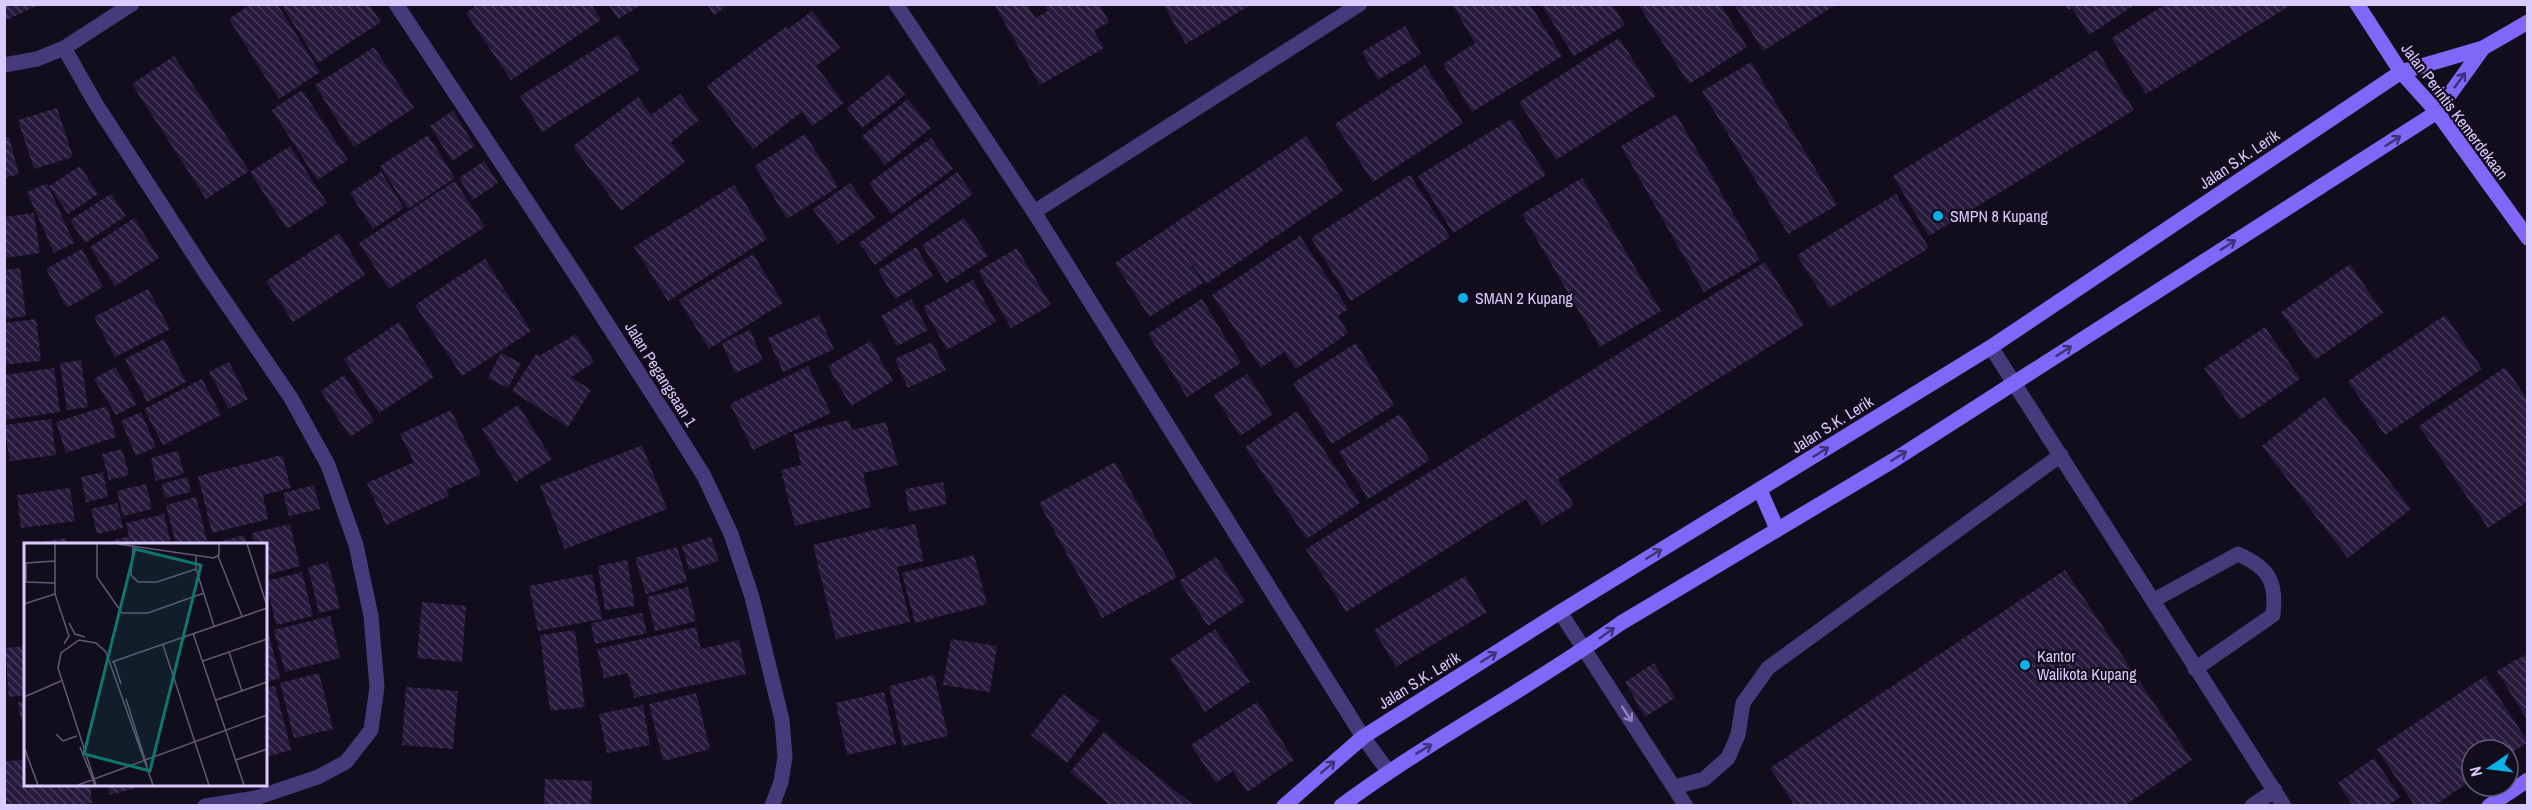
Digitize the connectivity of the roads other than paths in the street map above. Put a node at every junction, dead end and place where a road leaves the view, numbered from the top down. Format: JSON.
{"nodes":[{"id":1,"x":132,"y":4,"type":"edge"},
{"id":2,"x":396,"y":4,"type":"edge"},
{"id":3,"x":896,"y":4,"type":"edge"},
{"id":4,"x":1360,"y":4,"type":"edge"},
{"id":5,"x":2357,"y":4,"type":"edge"},
{"id":6,"x":2528,"y":22,"type":"edge"},
{"id":7,"x":64,"y":48,"type":"junction"},
{"id":8,"x":2483,"y":48,"type":"junction"},
{"id":9,"x":4,"y":65,"type":"edge"},
{"id":10,"x":2401,"y":72,"type":"junction"},
{"id":11,"x":2437,"y":112,"type":"junction"},
{"id":12,"x":1034,"y":212,"type":"junction"},
{"id":13,"x":2528,"y":238,"type":"edge"},
{"id":14,"x":1991,"y":347,"type":"junction"},
{"id":15,"x":2015,"y":382,"type":"junction"},
{"id":16,"x":2061,"y":455,"type":"junction"},
{"id":17,"x":1760,"y":490,"type":"junction"},
{"id":18,"x":1777,"y":529,"type":"junction"},
{"id":19,"x":2154,"y":600,"type":"junction"},
{"id":20,"x":1560,"y":612,"type":"junction"},
{"id":21,"x":1584,"y":650,"type":"junction"},
{"id":22,"x":2195,"y":669,"type":"junction"},
{"id":23,"x":1363,"y":737,"type":"junction"},
{"id":24,"x":1388,"y":771,"type":"junction"},
{"id":25,"x":2528,"y":780,"type":"edge"},
{"id":26,"x":1675,"y":787,"type":"junction"},
{"id":27,"x":2275,"y":790,"type":"junction"},
{"id":28,"x":205,"y":806,"type":"edge"},
{"id":29,"x":772,"y":806,"type":"edge"},
{"id":30,"x":1284,"y":806,"type":"edge"},
{"id":31,"x":1341,"y":806,"type":"edge"},
{"id":32,"x":1686,"y":806,"type":"edge"},
{"id":33,"x":2252,"y":806,"type":"edge"},
{"id":34,"x":2284,"y":806,"type":"edge"},
{"id":35,"x":2489,"y":806,"type":"edge"}],
"edges":[{"from":1,"to":7,"type":"street"},
{"from":2,"to":29,"type":"street","name":"Jalan Pegangsaan 1"},
{"from":3,"to":12,"type":"street"},
{"from":4,"to":12,"type":"street"},
{"from":5,"to":10,"type":"main road","name":"Jalan Perintis Kemerdekaan"},
{"from":6,"to":8,"type":"main road"},
{"from":7,"to":9,"type":"street"},
{"from":7,"to":28,"type":"street"},
{"from":8,"to":10,"type":"main road","name":"Jalan S.K. Lerik"},
{"from":11,"to":8,"type":"main road","one_way":true},
{"from":10,"to":11,"type":"main road","name":"Jalan Perintis Kemerdekaan"},
{"from":10,"to":14,"type":"main road","name":"Jalan S.K. Lerik"},
{"from":11,"to":13,"type":"main road","name":"Jalan Perintis Kemerdekaan"},
{"from":15,"to":11,"type":"main road","one_way":true},
{"from":12,"to":23,"type":"street"},
{"from":14,"to":15,"type":"street"},
{"from":17,"to":14,"type":"main road","name":"Jalan S.K. Lerik","one_way":true},
{"from":15,"to":16,"type":"street"},
{"from":18,"to":15,"type":"main road","one_way":true},
{"from":16,"to":19,"type":"street"},
{"from":16,"to":26,"type":"street"},
{"from":17,"to":18,"type":"main road"},
{"from":20,"to":17,"type":"main road","name":"Jalan S.K. Lerik","one_way":true},
{"from":21,"to":18,"type":"main road","one_way":true},
{"from":19,"to":22,"type":"street"},
{"from":19,"to":22,"type":"street"},
{"from":20,"to":21,"type":"street"},
{"from":23,"to":20,"type":"main road","name":"Jalan S.K. Lerik","one_way":true},
{"from":24,"to":21,"type":"main road","one_way":true},
{"from":21,"to":26,"type":"street","one_way":true},
{"from":22,"to":27,"type":"street"},
{"from":23,"to":24,"type":"street"},
{"from":30,"to":23,"type":"main road","name":"Jalan S.K. Lerik","one_way":true},
{"from":24,"to":31,"type":"main road"},
{"from":25,"to":35,"type":"main road"},
{"from":26,"to":32,"type":"street"},
{"from":27,"to":33,"type":"street"},
{"from":27,"to":34,"type":"street"}]}
